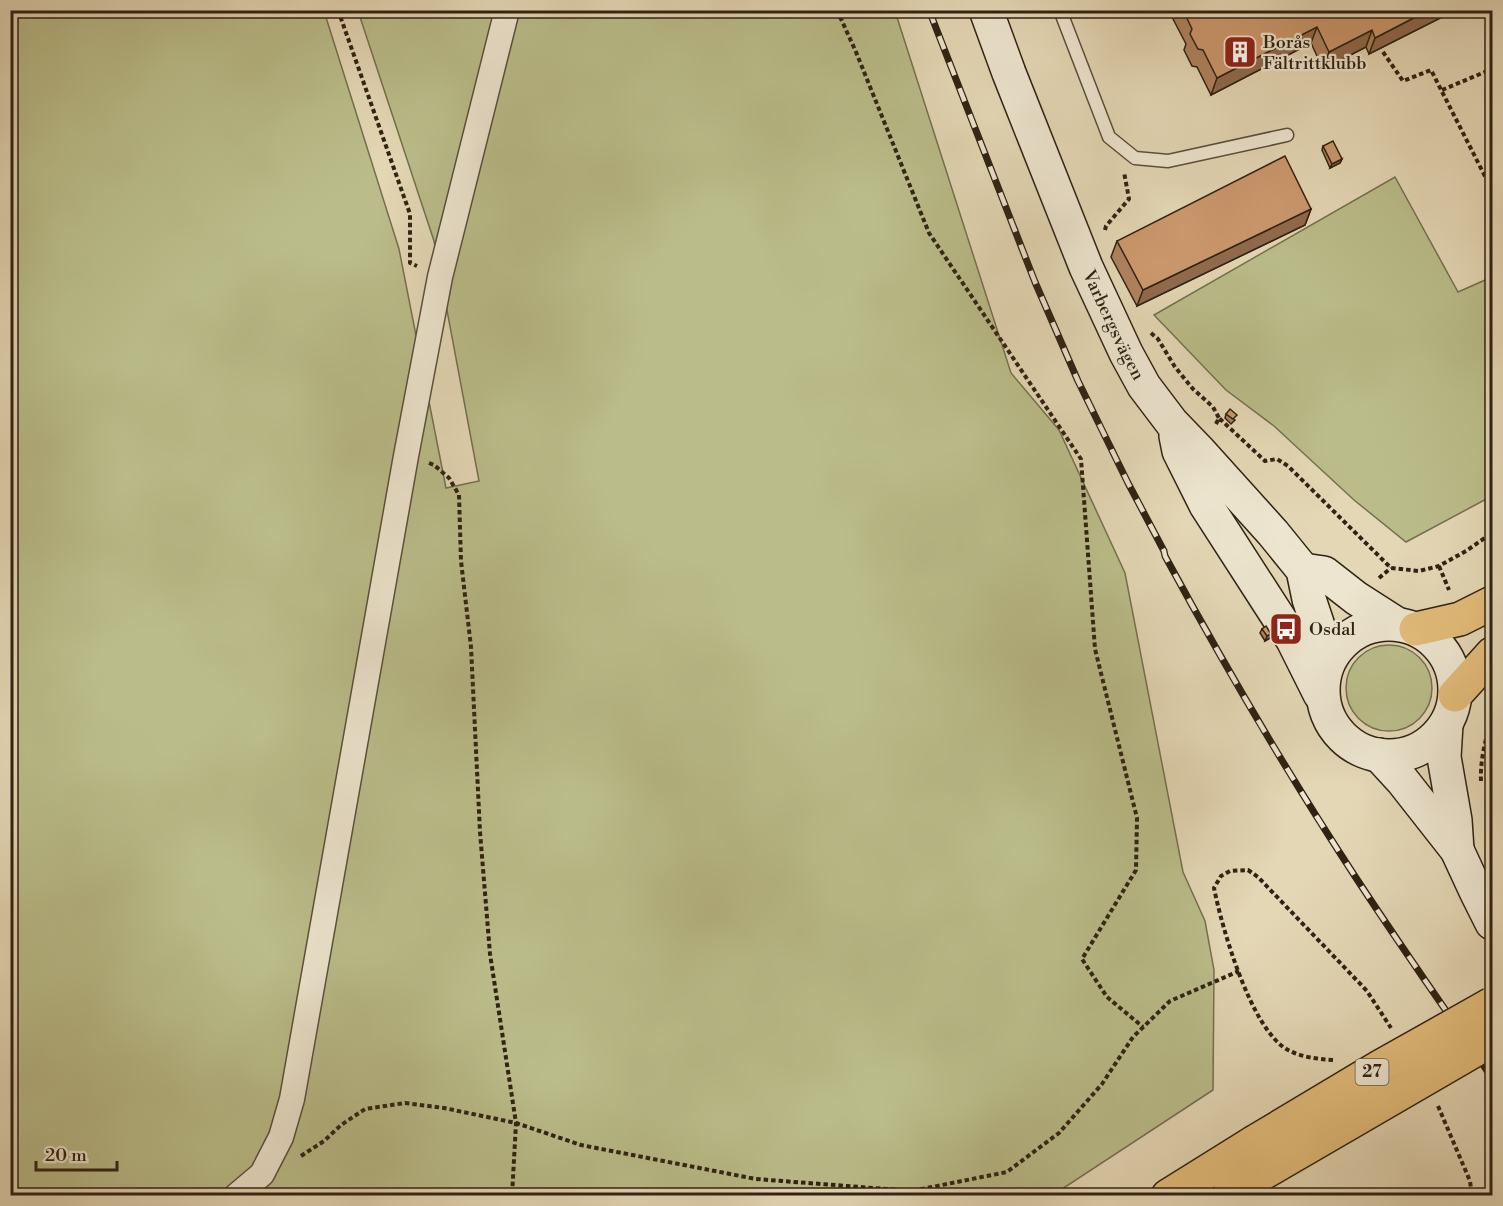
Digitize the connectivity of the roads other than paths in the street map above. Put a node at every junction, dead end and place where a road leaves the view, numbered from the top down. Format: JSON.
{"nodes":[{"id":1,"x":507,"y":10,"type":"edge"},
{"id":2,"x":986,"y":10,"type":"edge"},
{"id":3,"x":1060,"y":10,"type":"edge"},
{"id":4,"x":1287,"y":135,"type":"dead end"},
{"id":5,"x":1172,"y":423,"type":"junction"},
{"id":6,"x":1306,"y":584,"type":"junction"},
{"id":7,"x":1492,"y":603,"type":"edge"},
{"id":8,"x":1405,"y":626,"type":"junction"},
{"id":9,"x":1492,"y":654,"type":"edge"},
{"id":10,"x":1327,"y":665,"type":"junction"},
{"id":11,"x":1323,"y":700,"type":"junction"},
{"id":12,"x":1450,"y":710,"type":"junction"},
{"id":13,"x":1379,"y":755,"type":"junction"},
{"id":14,"x":1457,"y":850,"type":"junction"},
{"id":15,"x":1492,"y":923,"type":"edge"},
{"id":16,"x":1492,"y":1004,"type":"edge"},
{"id":17,"x":1492,"y":1040,"type":"edge"},
{"id":18,"x":1258,"y":1158,"type":"junction"},
{"id":19,"x":236,"y":1196,"type":"edge"},
{"id":20,"x":1168,"y":1196,"type":"edge"},
{"id":21,"x":1228,"y":1196,"type":"edge"}],
"edges":[{"from":1,"to":19,"type":"street"},
{"from":2,"to":5,"type":"main road","name":"Varbergsvägen"},
{"from":3,"to":4,"type":"lane"},
{"from":5,"to":6,"type":"main road","name":"Varbergsvägen"},
{"from":5,"to":11,"type":"main road"},
{"from":6,"to":8,"type":"main road"},
{"from":6,"to":10,"type":"main road"},
{"from":7,"to":8,"type":"main road"},
{"from":8,"to":10,"type":"main road"},
{"from":8,"to":12,"type":"main road"},
{"from":9,"to":12,"type":"main road"},
{"from":10,"to":11,"type":"main road"},
{"from":11,"to":13,"type":"main road"},
{"from":12,"to":13,"type":"main road"},
{"from":12,"to":14,"type":"main road"},
{"from":13,"to":14,"type":"main road"},
{"from":14,"to":15,"type":"main road"},
{"from":16,"to":18,"type":"main road","number":"27","bridge":true},
{"from":17,"to":18,"type":"main road","number":"27","bridge":true},
{"from":18,"to":20,"type":"main road","number":"27"},
{"from":18,"to":21,"type":"main road","number":"27"}]}
